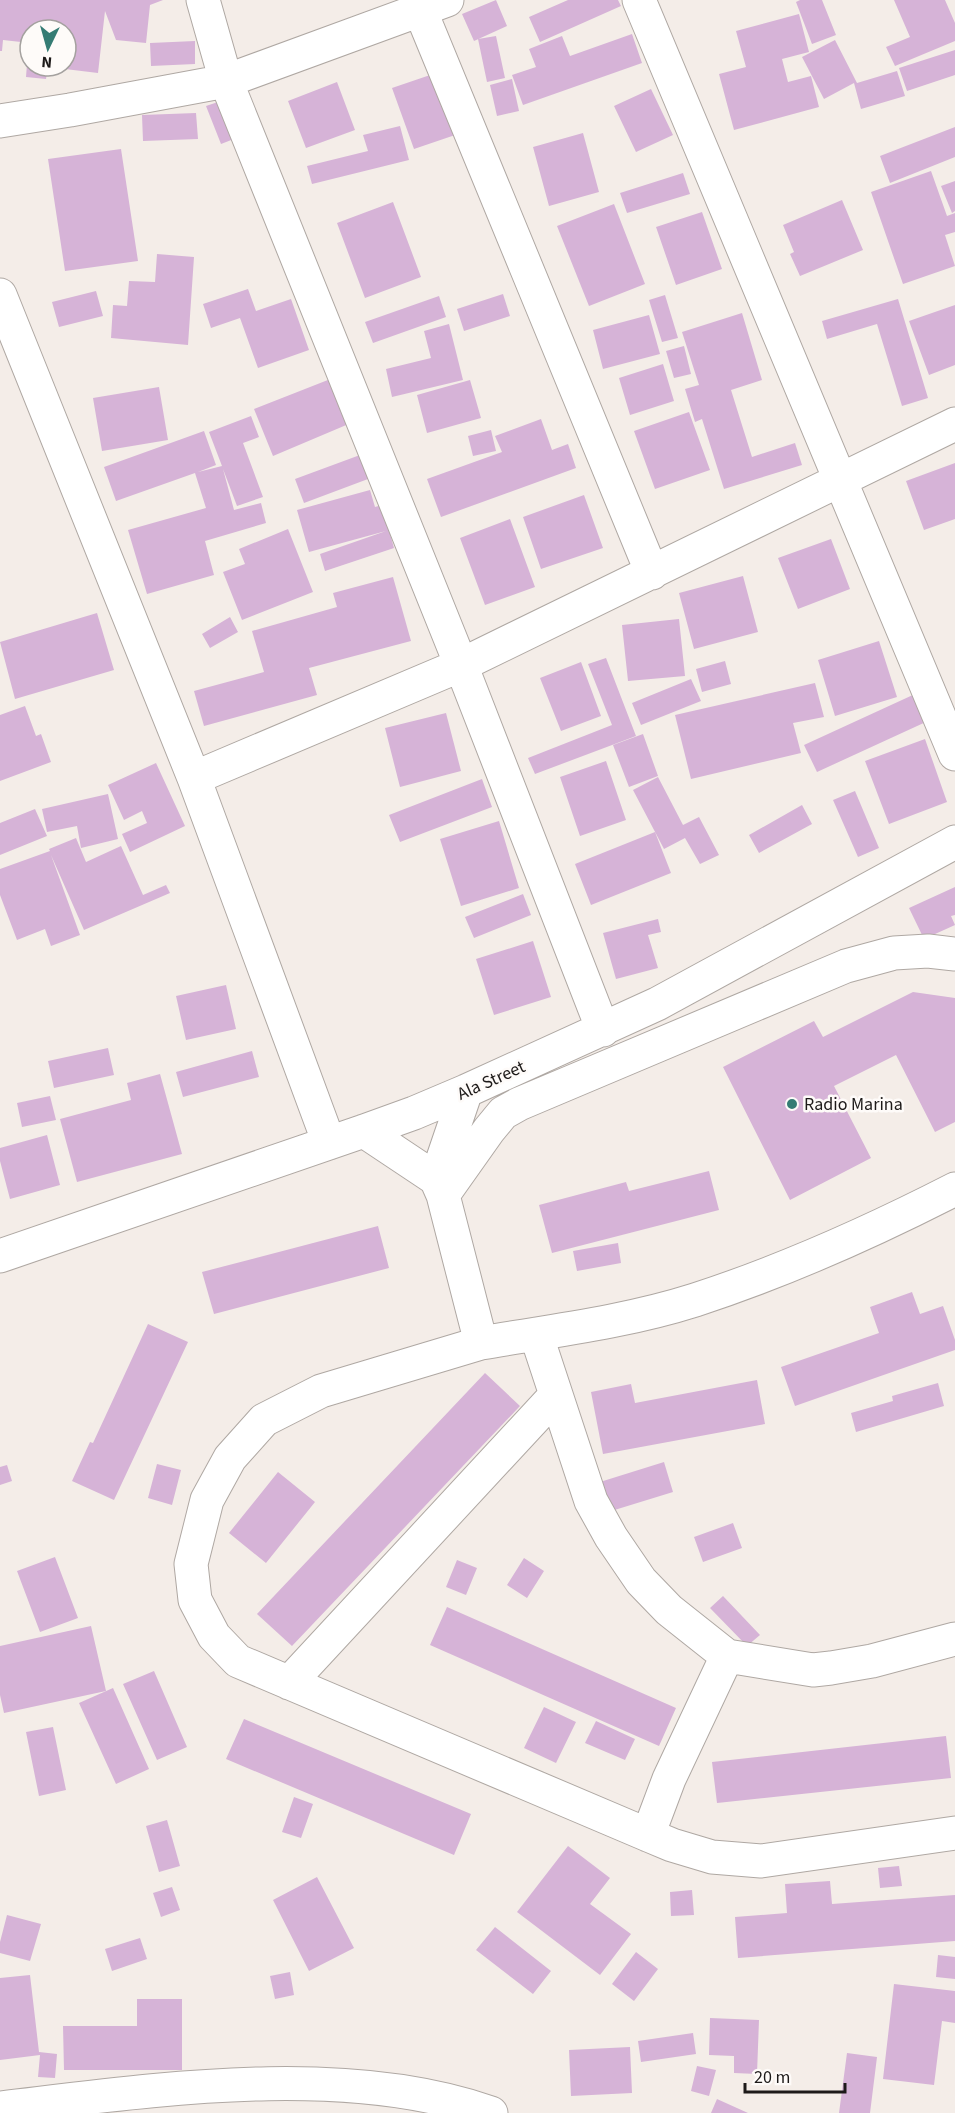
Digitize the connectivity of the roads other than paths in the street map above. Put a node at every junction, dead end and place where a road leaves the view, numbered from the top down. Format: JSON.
{"nodes":[{"id":1,"x":203,"y":0,"type":"edge"},
{"id":2,"x":639,"y":0,"type":"edge"},
{"id":3,"x":427,"y":3,"type":"edge"},
{"id":4,"x":226,"y":81,"type":"junction"},
{"id":5,"x":0,"y":121,"type":"edge"},
{"id":6,"x":0,"y":295,"type":"edge"},
{"id":7,"x":955,"y":424,"type":"edge"},
{"id":8,"x":840,"y":480,"type":"junction"},
{"id":9,"x":652,"y":573,"type":"junction"},
{"id":10,"x":461,"y":665,"type":"junction"},
{"id":11,"x":955,"y":754,"type":"edge"},
{"id":12,"x":194,"y":778,"type":"junction"},
{"id":13,"x":955,"y":842,"type":"edge"},
{"id":14,"x":955,"y":954,"type":"edge"},
{"id":15,"x":603,"y":1030,"type":"junction"},
{"id":16,"x":466,"y":1092,"type":"junction"},
{"id":17,"x":364,"y":1131,"type":"junction"},
{"id":18,"x":329,"y":1143,"type":"junction"},
{"id":19,"x":439,"y":1187,"type":"junction"},
{"id":20,"x":955,"y":1189,"type":"edge"},
{"id":21,"x":0,"y":1256,"type":"edge"},
{"id":22,"x":536,"y":1334,"type":"junction"},
{"id":23,"x":481,"y":1343,"type":"junction"},
{"id":24,"x":555,"y":1396,"type":"junction"},
{"id":25,"x":955,"y":1639,"type":"edge"},
{"id":26,"x":727,"y":1656,"type":"junction"},
{"id":27,"x":289,"y":1683,"type":"junction"},
{"id":28,"x":955,"y":1833,"type":"edge"},
{"id":29,"x":648,"y":1835,"type":"junction"},
{"id":30,"x":195,"y":2101,"type":"edge"},
{"id":31,"x":0,"y":2108,"type":"edge"},
{"id":32,"x":491,"y":2113,"type":"edge"}],
"edges":[{"from":1,"to":4,"type":"street"},
{"from":2,"to":8,"type":"street"},
{"from":3,"to":4,"type":"street"},
{"from":3,"to":9,"type":"street"},
{"from":4,"to":5,"type":"street"},
{"from":4,"to":10,"type":"street"},
{"from":6,"to":12,"type":"street"},
{"from":7,"to":8,"type":"street"},
{"from":8,"to":9,"type":"street"},
{"from":8,"to":11,"type":"street"},
{"from":9,"to":10,"type":"street"},
{"from":10,"to":12,"type":"street"},
{"from":10,"to":15,"type":"street"},
{"from":12,"to":18,"type":"street"},
{"from":13,"to":15,"type":"street","name":"Ala Street"},
{"from":14,"to":19,"type":"street"},
{"from":15,"to":16,"type":"street","name":"Ala Street"},
{"from":16,"to":17,"type":"street","name":"Ala Street"},
{"from":16,"to":19,"type":"street"},
{"from":17,"to":18,"type":"street","name":"Ala Street"},
{"from":17,"to":19,"type":"street"},
{"from":18,"to":21,"type":"street","name":"Ala Street"},
{"from":19,"to":23,"type":"street"},
{"from":20,"to":22,"type":"street"},
{"from":22,"to":23,"type":"street"},
{"from":22,"to":24,"type":"street"},
{"from":23,"to":27,"type":"street"},
{"from":24,"to":26,"type":"street"},
{"from":24,"to":27,"type":"street"},
{"from":25,"to":26,"type":"street"},
{"from":26,"to":29,"type":"street"},
{"from":27,"to":29,"type":"street"},
{"from":28,"to":29,"type":"street"},
{"from":30,"to":31,"type":"street"},
{"from":30,"to":32,"type":"street"}]}
